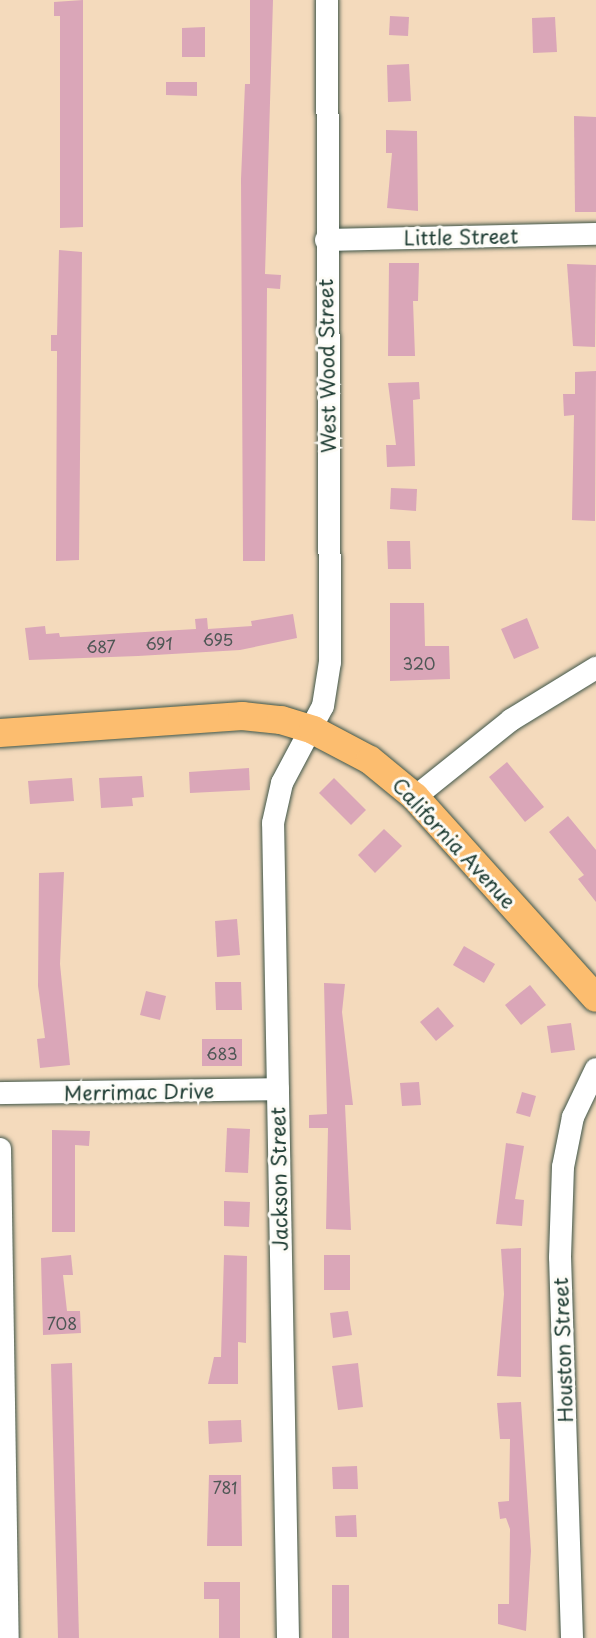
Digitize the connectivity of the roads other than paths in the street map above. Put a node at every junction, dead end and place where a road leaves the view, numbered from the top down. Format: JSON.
{"nodes":[{"id":1,"x":327,"y":0,"type":"edge"},
{"id":2,"x":596,"y":234,"type":"edge"},
{"id":3,"x":326,"y":240,"type":"junction"},
{"id":4,"x":596,"y":668,"type":"edge"},
{"id":5,"x":313,"y":730,"type":"junction"},
{"id":6,"x":0,"y":733,"type":"edge"},
{"id":7,"x":415,"y":797,"type":"junction"},
{"id":8,"x":596,"y":998,"type":"edge"},
{"id":9,"x":596,"y":1069,"type":"edge"},
{"id":10,"x":278,"y":1089,"type":"junction"},
{"id":11,"x":0,"y":1094,"type":"edge"},
{"id":12,"x":0,"y":1149,"type":"edge"},
{"id":13,"x":8,"y":1638,"type":"edge"},
{"id":14,"x":288,"y":1638,"type":"edge"},
{"id":15,"x":572,"y":1638,"type":"edge"}],
"edges":[{"from":1,"to":3,"type":"street","name":"West Wood Street"},
{"from":2,"to":3,"type":"street","name":"Little Street"},
{"from":3,"to":5,"type":"street","name":"West Wood Street"},
{"from":4,"to":7,"type":"street"},
{"from":5,"to":6,"type":"main road","name":"California Avenue"},
{"from":5,"to":7,"type":"main road","name":"California Avenue"},
{"from":5,"to":10,"type":"street","name":"Jackson Street"},
{"from":7,"to":8,"type":"main road","name":"California Avenue"},
{"from":9,"to":15,"type":"street","name":"Houston Street"},
{"from":10,"to":11,"type":"street","name":"Merrimac Drive"},
{"from":10,"to":14,"type":"street","name":"Jackson Street"},
{"from":12,"to":13,"type":"street"}]}
